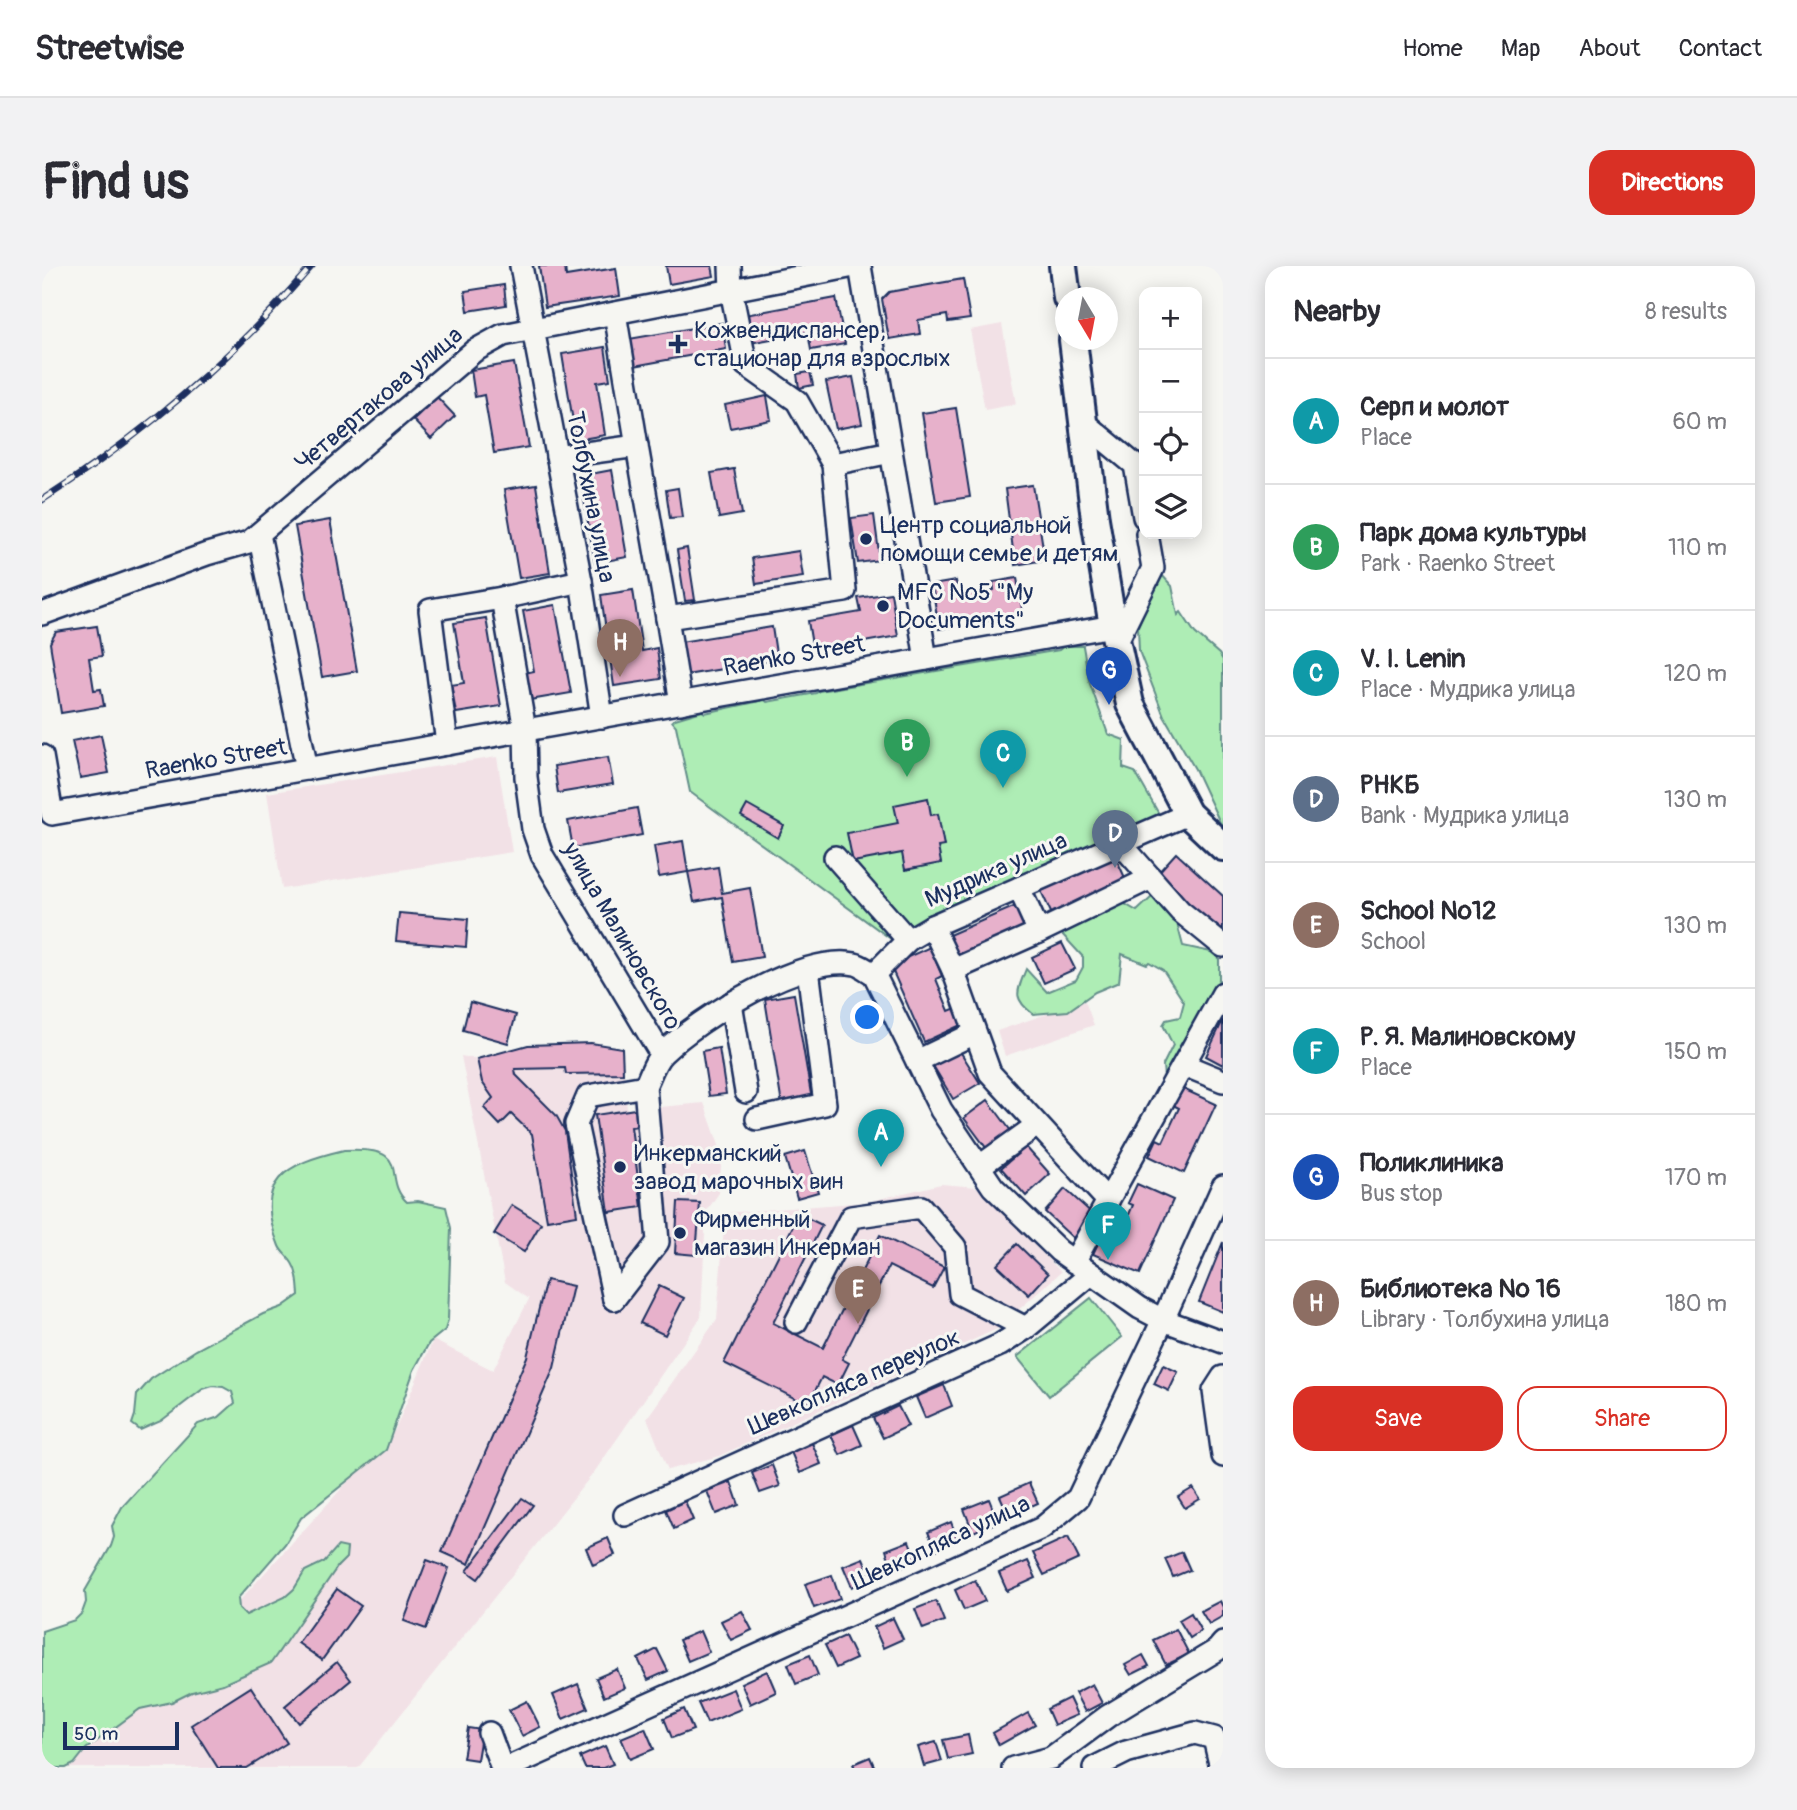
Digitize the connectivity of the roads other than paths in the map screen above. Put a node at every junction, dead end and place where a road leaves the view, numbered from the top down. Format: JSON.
{"nodes":[{"id":1,"x":521,"y":266,"type":"edge"},
{"id":2,"x":730,"y":266,"type":"edge"},
{"id":3,"x":854,"y":266,"type":"edge"},
{"id":4,"x":860,"y":266,"type":"edge"},
{"id":5,"x":1063,"y":266,"type":"edge"},
{"id":6,"x":1066,"y":287,"type":"edge"},
{"id":7,"x":731,"y":290,"type":"junction"},
{"id":8,"x":615,"y":313,"type":"junction"},
{"id":9,"x":533,"y":329,"type":"junction"},
{"id":10,"x":1074,"y":350,"type":"edge"},
{"id":11,"x":1083,"y":422,"type":"junction"},
{"id":12,"x":637,"y":446,"type":"junction"},
{"id":13,"x":891,"y":452,"type":"junction"},
{"id":14,"x":557,"y":457,"type":"junction"},
{"id":15,"x":833,"y":464,"type":"junction"},
{"id":16,"x":1139,"y":488,"type":"edge"},
{"id":17,"x":259,"y":534,"type":"junction"},
{"id":18,"x":1148,"y":539,"type":"edge"},
{"id":19,"x":581,"y":581,"type":"junction"},
{"id":20,"x":502,"y":598,"type":"junction"},
{"id":21,"x":42,"y":614,"type":"edge"},
{"id":22,"x":667,"y":618,"type":"junction"},
{"id":23,"x":1114,"y":634,"type":"junction"},
{"id":24,"x":926,"y":659,"type":"junction"},
{"id":25,"x":681,"y":702,"type":"junction"},
{"id":26,"x":602,"y":717,"type":"junction"},
{"id":27,"x":525,"y":730,"type":"junction"},
{"id":28,"x":447,"y":744,"type":"junction"},
{"id":29,"x":42,"y":756,"type":"edge"},
{"id":30,"x":307,"y":769,"type":"junction"},
{"id":31,"x":1188,"y":814,"type":"junction"},
{"id":32,"x":1121,"y":844,"type":"junction"},
{"id":33,"x":1223,"y":847,"type":"edge"},
{"id":34,"x":835,"y":857,"type":"dead end"},
{"id":35,"x":1151,"y":878,"type":"junction"},
{"id":36,"x":1019,"y":888,"type":"junction"},
{"id":37,"x":932,"y":926,"type":"junction"},
{"id":38,"x":1039,"y":932,"type":"junction"},
{"id":39,"x":908,"y":940,"type":"junction"},
{"id":40,"x":1223,"y":946,"type":"edge"},
{"id":41,"x":808,"y":969,"type":"junction"},
{"id":42,"x":953,"y":970,"type":"junction"},
{"id":43,"x":874,"y":974,"type":"junction"},
{"id":44,"x":1223,"y":993,"type":"edge"},
{"id":45,"x":731,"y":1003,"type":"junction"},
{"id":46,"x":975,"y":1033,"type":"junction"},
{"id":47,"x":660,"y":1054,"type":"junction"},
{"id":48,"x":917,"y":1061,"type":"junction"},
{"id":49,"x":1184,"y":1065,"type":"junction"},
{"id":50,"x":1223,"y":1082,"type":"edge"},
{"id":51,"x":645,"y":1086,"type":"junction"},
{"id":52,"x":746,"y":1092,"type":"dead end"},
{"id":53,"x":757,"y":1119,"type":"dead end"},
{"id":54,"x":1037,"y":1125,"type":"junction"},
{"id":55,"x":979,"y":1166,"type":"junction"},
{"id":56,"x":1223,"y":1186,"type":"edge"},
{"id":57,"x":1108,"y":1200,"type":"junction"},
{"id":58,"x":1083,"y":1268,"type":"junction"},
{"id":59,"x":1163,"y":1321,"type":"junction"},
{"id":60,"x":796,"y":1322,"type":"dead end"},
{"id":61,"x":1026,"y":1328,"type":"junction"},
{"id":62,"x":1223,"y":1342,"type":"edge"},
{"id":63,"x":1223,"y":1377,"type":"edge"},
{"id":64,"x":1223,"y":1456,"type":"edge"},
{"id":65,"x":625,"y":1515,"type":"dead end"},
{"id":66,"x":1223,"y":1643,"type":"edge"},
{"id":67,"x":489,"y":1733,"type":"dead end"},
{"id":68,"x":504,"y":1768,"type":"edge"},
{"id":69,"x":1013,"y":1768,"type":"edge"},
{"id":70,"x":1094,"y":1768,"type":"edge"},
{"id":71,"x":1221,"y":1768,"type":"edge"}],
"edges":[{"from":1,"to":9,"type":"street","name":"Толбухина улица"},
{"from":2,"to":7,"type":"street"},
{"from":3,"to":7,"type":"street","name":"Четвертакова улица"},
{"from":4,"to":13,"type":"street"},
{"from":5,"to":6,"type":"main road"},
{"from":7,"to":8,"type":"street","name":"Четвертакова улица"},
{"from":7,"to":15,"type":"street"},
{"from":8,"to":9,"type":"street","name":"Четвертакова улица"},
{"from":8,"to":12,"type":"street"},
{"from":9,"to":14,"type":"street","name":"Толбухина улица"},
{"from":9,"to":17,"type":"street","name":"Четвертакова улица"},
{"from":10,"to":11,"type":"main road"},
{"from":11,"to":16,"type":"street"},
{"from":11,"to":23,"type":"main road"},
{"from":12,"to":14,"type":"street"},
{"from":12,"to":22,"type":"street"},
{"from":13,"to":15,"type":"street"},
{"from":13,"to":24,"type":"street"},
{"from":14,"to":19,"type":"street","name":"Толбухина улица"},
{"from":15,"to":22,"type":"street"},
{"from":17,"to":21,"type":"street","name":"Четвертакова улица"},
{"from":17,"to":30,"type":"street"},
{"from":18,"to":23,"type":"street"},
{"from":19,"to":20,"type":"street"},
{"from":19,"to":26,"type":"street","name":"Толбухина улица"},
{"from":20,"to":27,"type":"street"},
{"from":20,"to":28,"type":"street"},
{"from":22,"to":25,"type":"street"},
{"from":23,"to":24,"type":"street","name":"Raenko Street"},
{"from":23,"to":31,"type":"main road"},
{"from":24,"to":25,"type":"street","name":"Raenko Street"},
{"from":25,"to":26,"type":"street","name":"Raenko Street"},
{"from":26,"to":27,"type":"street","name":"Raenko Street"},
{"from":27,"to":28,"type":"street","name":"Raenko Street"},
{"from":27,"to":47,"type":"street","name":"улица Малиновского"},
{"from":28,"to":30,"type":"street","name":"Raenko Street"},
{"from":29,"to":30,"type":"street","name":"Raenko Street"},
{"from":31,"to":32,"type":"street","name":"Мудрика улица"},
{"from":31,"to":33,"type":"main road"},
{"from":32,"to":35,"type":"street"},
{"from":32,"to":36,"type":"street","name":"Мудрика улица"},
{"from":34,"to":39,"type":"street"},
{"from":35,"to":38,"type":"street"},
{"from":35,"to":40,"type":"street"},
{"from":36,"to":37,"type":"street","name":"Мудрика улица"},
{"from":36,"to":38,"type":"street"},
{"from":37,"to":39,"type":"street","name":"Мудрика улица"},
{"from":37,"to":42,"type":"street"},
{"from":38,"to":42,"type":"street"},
{"from":39,"to":43,"type":"street","name":"Мудрика улица"},
{"from":41,"to":43,"type":"street","name":"улица Малиновского"},
{"from":41,"to":45,"type":"street","name":"улица Малиновского"},
{"from":41,"to":53,"type":"street"},
{"from":42,"to":46,"type":"street"},
{"from":43,"to":48,"type":"street"},
{"from":44,"to":49,"type":"street"},
{"from":45,"to":47,"type":"street","name":"улица Малиновского"},
{"from":45,"to":52,"type":"street"},
{"from":46,"to":48,"type":"street"},
{"from":46,"to":54,"type":"street"},
{"from":47,"to":51,"type":"street"},
{"from":48,"to":55,"type":"street"},
{"from":49,"to":50,"type":"street"},
{"from":49,"to":57,"type":"street"},
{"from":51,"to":51,"type":"street"},
{"from":54,"to":55,"type":"street"},
{"from":54,"to":57,"type":"street"},
{"from":55,"to":58,"type":"street"},
{"from":56,"to":59,"type":"street","name":"Шевкопляса улица"},
{"from":57,"to":58,"type":"street"},
{"from":58,"to":59,"type":"street"},
{"from":58,"to":61,"type":"street","name":"Шевкопляса переулок"},
{"from":59,"to":62,"type":"street"},
{"from":59,"to":68,"type":"street","name":"Шевкопляса улица"},
{"from":60,"to":61,"type":"street"},
{"from":61,"to":65,"type":"street","name":"Шевкопляса переулок"},
{"from":63,"to":64,"type":"street"},
{"from":66,"to":69,"type":"street"},
{"from":67,"to":68,"type":"street"},
{"from":70,"to":71,"type":"street"}]}
